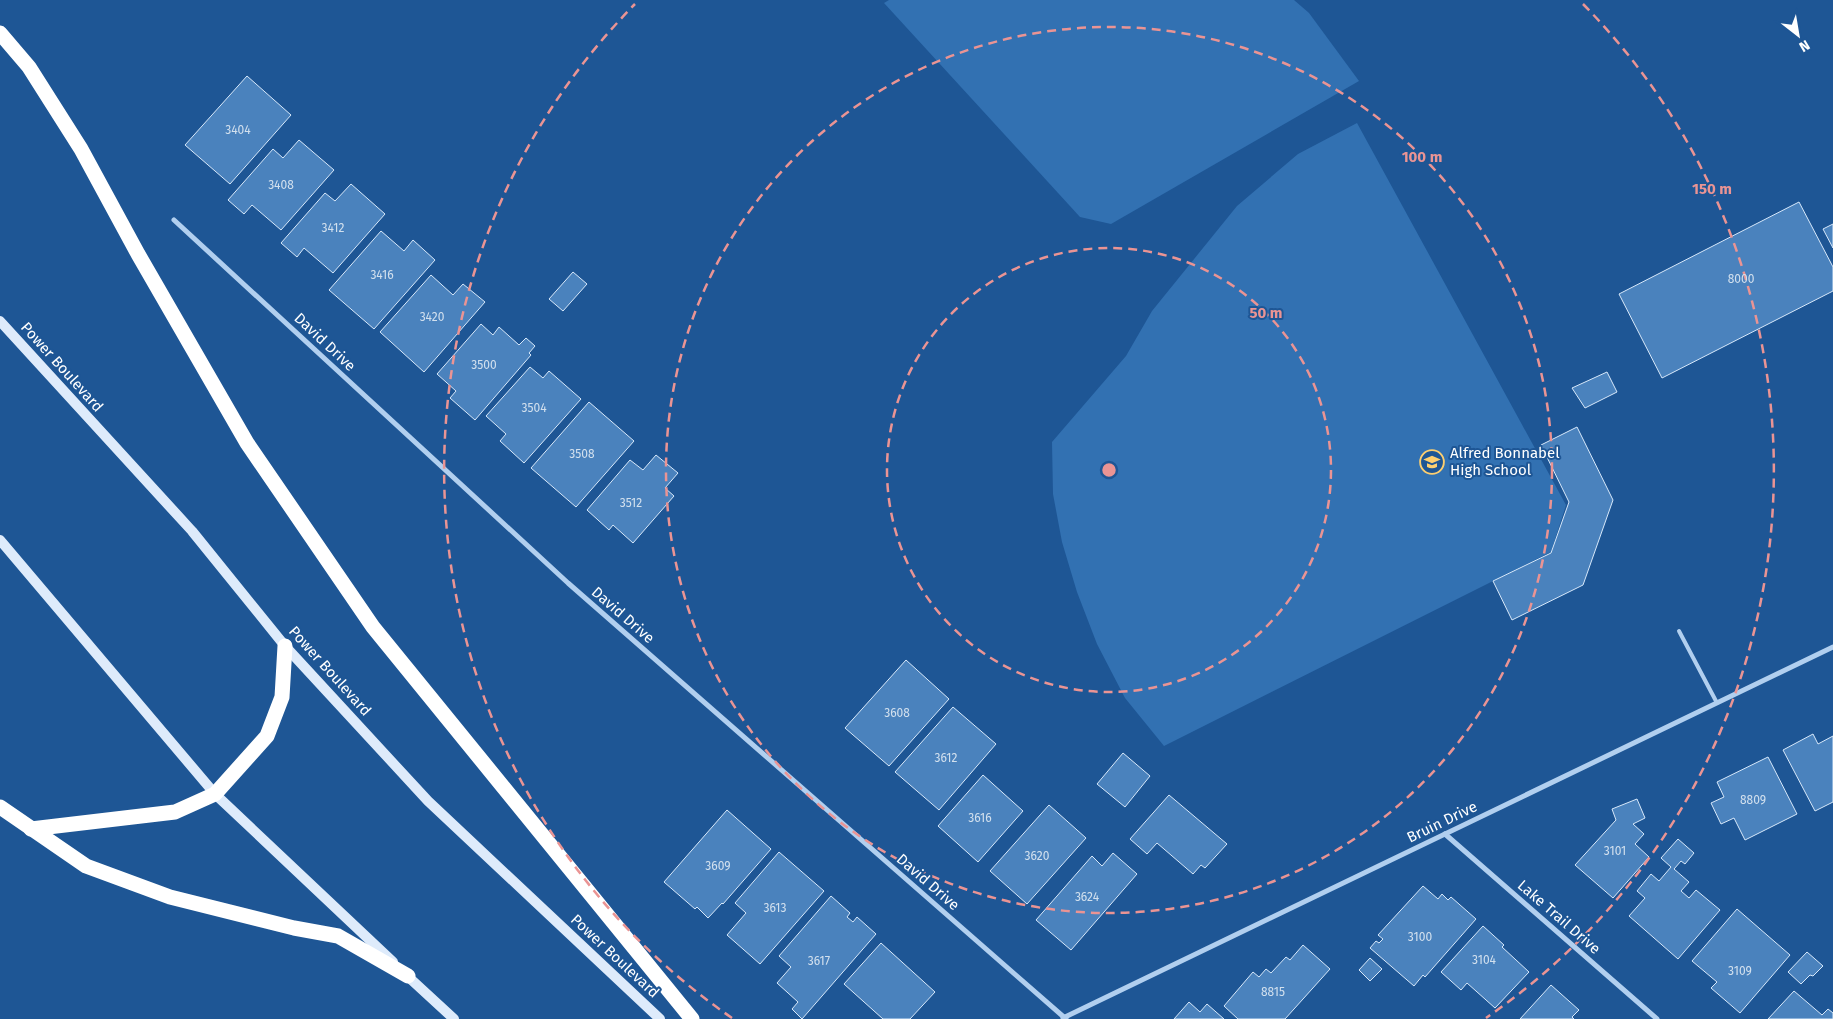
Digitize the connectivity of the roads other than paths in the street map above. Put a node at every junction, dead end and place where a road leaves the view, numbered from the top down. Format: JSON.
{"nodes":[{"id":1,"x":0,"y":34,"type":"edge"},
{"id":2,"x":174,"y":220,"type":"dead end"},
{"id":3,"x":0,"y":321,"type":"edge"},
{"id":4,"x":0,"y":540,"type":"edge"},
{"id":5,"x":1679,"y":631,"type":"dead end"},
{"id":6,"x":285,"y":646,"type":"junction"},
{"id":7,"x":1833,"y":647,"type":"edge"},
{"id":8,"x":1717,"y":703,"type":"junction"},
{"id":9,"x":215,"y":794,"type":"junction"},
{"id":10,"x":0,"y":807,"type":"edge"},
{"id":11,"x":31,"y":830,"type":"junction"},
{"id":12,"x":1446,"y":834,"type":"junction"},
{"id":13,"x":408,"y":976,"type":"junction"},
{"id":14,"x":454,"y":1019,"type":"edge"},
{"id":15,"x":660,"y":1019,"type":"edge"},
{"id":16,"x":692,"y":1019,"type":"edge"},
{"id":17,"x":1064,"y":1019,"type":"edge"},
{"id":18,"x":1657,"y":1019,"type":"edge"}],
"edges":[{"from":1,"to":16,"type":"highway"},
{"from":2,"to":17,"type":"street","name":"David Drive"},
{"from":3,"to":6,"type":"main road","name":"Power Boulevard"},
{"from":4,"to":9,"type":"main road"},
{"from":5,"to":8,"type":"lane"},
{"from":6,"to":9,"type":"highway"},
{"from":6,"to":15,"type":"main road","name":"Power Boulevard"},
{"from":7,"to":8,"type":"street","name":"Bruin Drive"},
{"from":8,"to":12,"type":"street","name":"Bruin Drive"},
{"from":9,"to":11,"type":"highway"},
{"from":9,"to":13,"type":"main road"},
{"from":10,"to":11,"type":"highway"},
{"from":11,"to":13,"type":"highway"},
{"from":12,"to":17,"type":"street","name":"Bruin Drive"},
{"from":12,"to":18,"type":"street","name":"Lake Trail Drive"},
{"from":13,"to":14,"type":"main road"}]}
